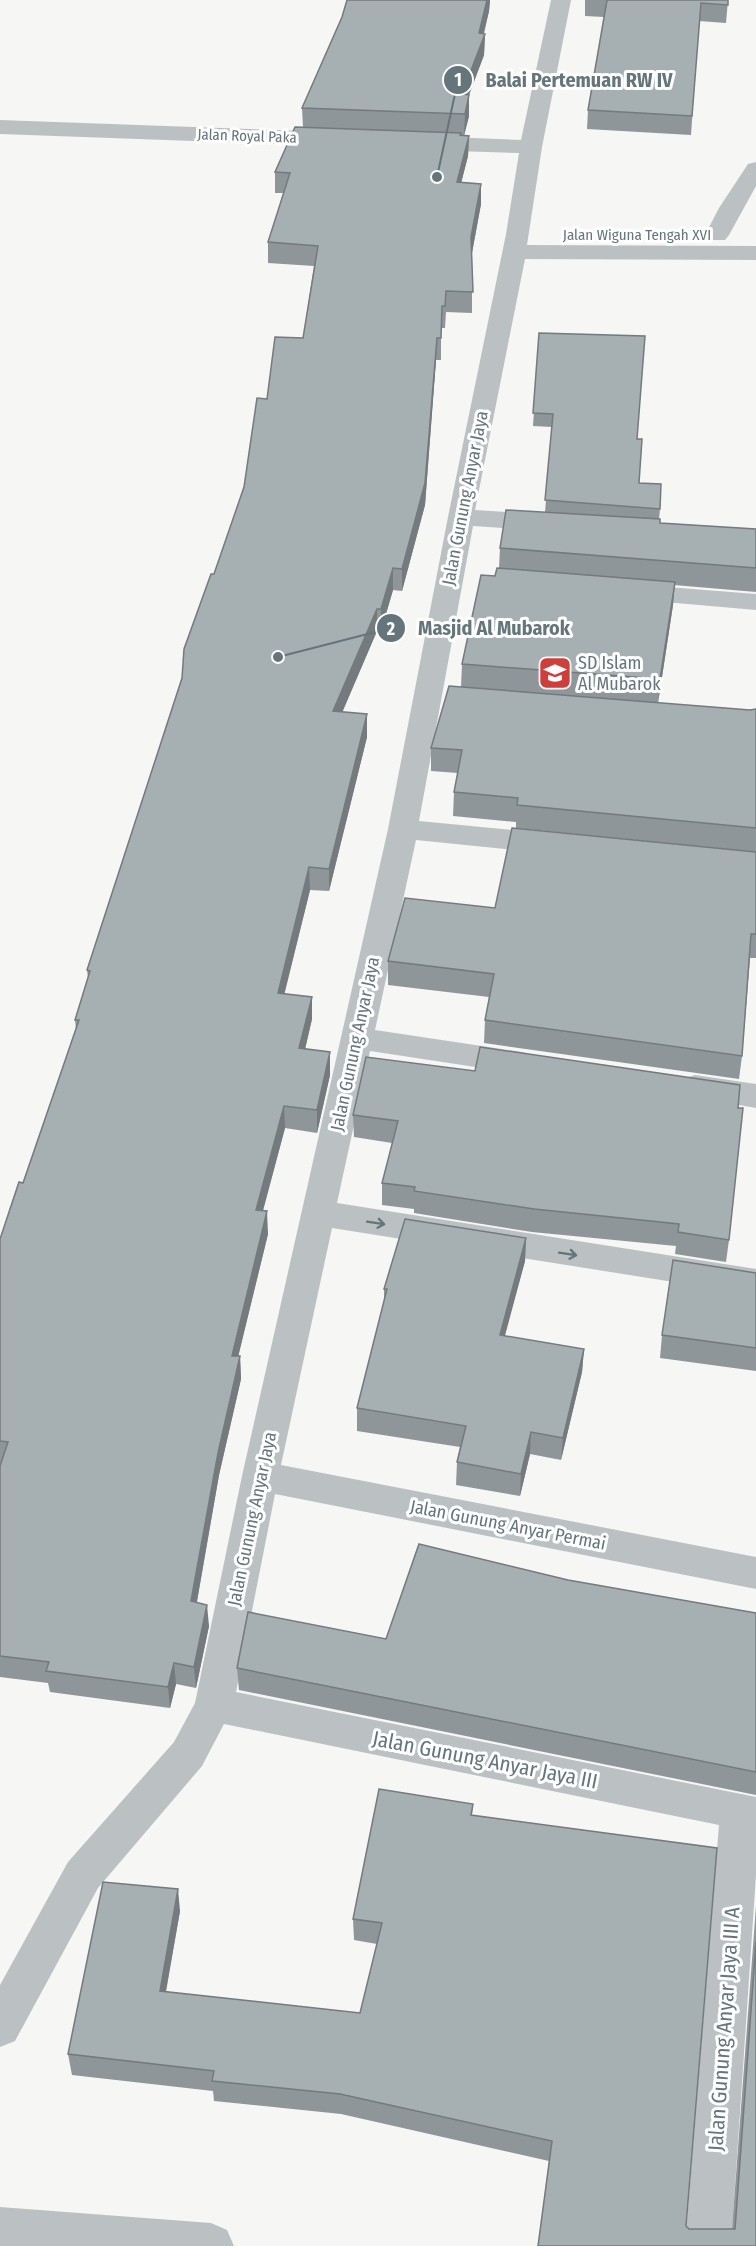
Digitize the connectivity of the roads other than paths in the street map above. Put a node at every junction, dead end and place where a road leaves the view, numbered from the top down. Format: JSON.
{"nodes":[{"id":1,"x":561,"y":0,"type":"edge"},
{"id":2,"x":0,"y":128,"type":"edge"},
{"id":3,"x":354,"y":140,"type":"edge"},
{"id":4,"x":401,"y":142,"type":"edge"},
{"id":5,"x":531,"y":147,"type":"junction"},
{"id":6,"x":756,"y":170,"type":"edge"},
{"id":7,"x":717,"y":235,"type":"junction"},
{"id":8,"x":756,"y":235,"type":"edge"},
{"id":9,"x":516,"y":243,"type":"junction"},
{"id":10,"x":756,"y":253,"type":"edge"},
{"id":11,"x":461,"y":516,"type":"junction"},
{"id":12,"x":579,"y":526,"type":"edge"},
{"id":13,"x":603,"y":590,"type":"edge"},
{"id":14,"x":756,"y":602,"type":"edge"},
{"id":15,"x":404,"y":829,"type":"junction"},
{"id":16,"x":580,"y":846,"type":"edge"},
{"id":17,"x":355,"y":1038,"type":"junction"},
{"id":18,"x":547,"y":1067,"type":"edge"},
{"id":19,"x":663,"y":1083,"type":"edge"},
{"id":20,"x":756,"y":1096,"type":"edge"},
{"id":21,"x":318,"y":1213,"type":"junction"},
{"id":22,"x":756,"y":1282,"type":"edge"},
{"id":23,"x":260,"y":1476,"type":"junction"},
{"id":24,"x":756,"y":1573,"type":"edge"},
{"id":25,"x":214,"y":1705,"type":"junction"},
{"id":26,"x":748,"y":1813,"type":"edge"},
{"id":27,"x":0,"y":2028,"type":"edge"},
{"id":28,"x":0,"y":2229,"type":"edge"},
{"id":29,"x":211,"y":2246,"type":"edge"},
{"id":30,"x":708,"y":2246,"type":"edge"}],
"edges":[{"from":1,"to":5,"type":"street","name":"Jalan Gunung Anyar Jaya"},
{"from":2,"to":3,"type":"street","name":"Jalan Royal Paka"},
{"from":4,"to":5,"type":"street"},
{"from":5,"to":9,"type":"street","name":"Jalan Gunung Anyar Jaya"},
{"from":6,"to":7,"type":"street"},
{"from":7,"to":8,"type":"street","name":"Jalan Wiguna Tengah XVI"},
{"from":7,"to":9,"type":"street","name":"Jalan Wiguna Tengah XVI"},
{"from":9,"to":10,"type":"street"},
{"from":9,"to":11,"type":"street","name":"Jalan Gunung Anyar Jaya"},
{"from":11,"to":12,"type":"street"},
{"from":11,"to":15,"type":"street","name":"Jalan Gunung Anyar Jaya"},
{"from":13,"to":14,"type":"street"},
{"from":15,"to":16,"type":"street"},
{"from":15,"to":17,"type":"street","name":"Jalan Gunung Anyar Jaya"},
{"from":17,"to":18,"type":"street"},
{"from":17,"to":21,"type":"street","name":"Jalan Gunung Anyar Jaya"},
{"from":19,"to":20,"type":"street"},
{"from":21,"to":22,"type":"street","one_way":true},
{"from":21,"to":23,"type":"street","name":"Jalan Gunung Anyar Jaya"},
{"from":23,"to":24,"type":"street","name":"Jalan Gunung Anyar Permai"},
{"from":23,"to":25,"type":"street","name":"Jalan Gunung Anyar Jaya"},
{"from":25,"to":26,"type":"street","name":"Jalan Gunung Anyar Jaya III"},
{"from":25,"to":27,"type":"street","name":"Jalan Gunung Anyar Jaya"},
{"from":26,"to":30,"type":"street","name":"Jalan Gunung Anyar Jaya III A"},
{"from":28,"to":29,"type":"street"}]}
